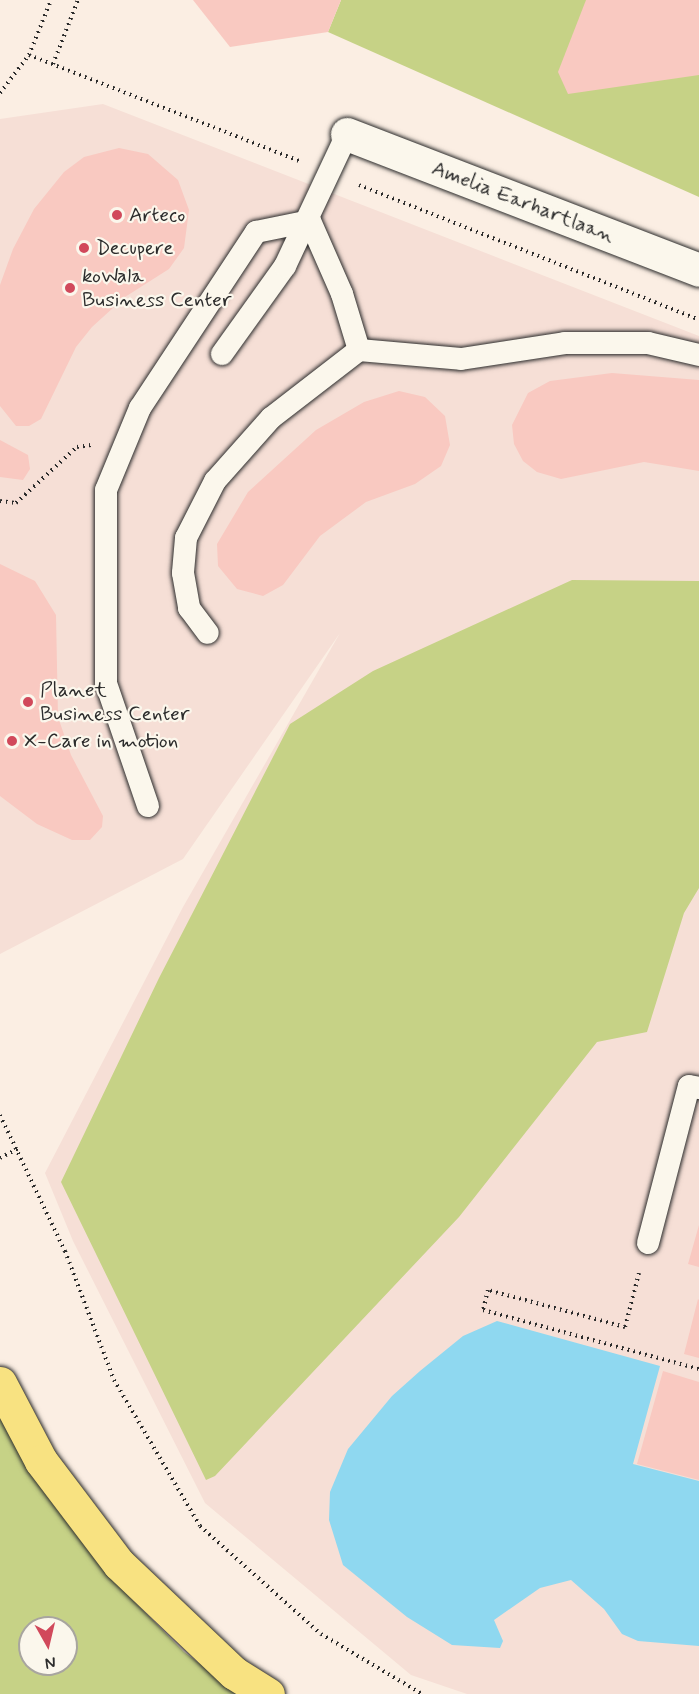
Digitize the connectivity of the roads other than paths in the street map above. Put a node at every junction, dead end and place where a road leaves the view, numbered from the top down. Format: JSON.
{"nodes":[{"id":1,"x":347,"y":134,"type":"joint"},
{"id":2,"x":310,"y":221,"type":"junction"},
{"id":3,"x":699,"y":270,"type":"edge"},
{"id":4,"x":359,"y":350,"type":"junction"},
{"id":5,"x":222,"y":354,"type":"dead end"},
{"id":6,"x":699,"y":355,"type":"edge"},
{"id":7,"x":208,"y":633,"type":"dead end"},
{"id":8,"x":148,"y":806,"type":"dead end"},
{"id":9,"x":699,"y":1088,"type":"edge"},
{"id":10,"x":648,"y":1243,"type":"road end"},
{"id":11,"x":0,"y":1383,"type":"edge"},
{"id":12,"x":268,"y":1694,"type":"edge"}],
"edges":[{"from":1,"to":2,"type":"lane"},
{"from":1,"to":3,"type":"street","name":"Amelia Earhartlaan"},
{"from":2,"to":4,"type":"lane"},
{"from":2,"to":5,"type":"lane"},
{"from":2,"to":8,"type":"lane"},
{"from":4,"to":6,"type":"lane"},
{"from":4,"to":7,"type":"lane"},
{"from":9,"to":10,"type":"lane"},
{"from":11,"to":12,"type":"highway"}]}
